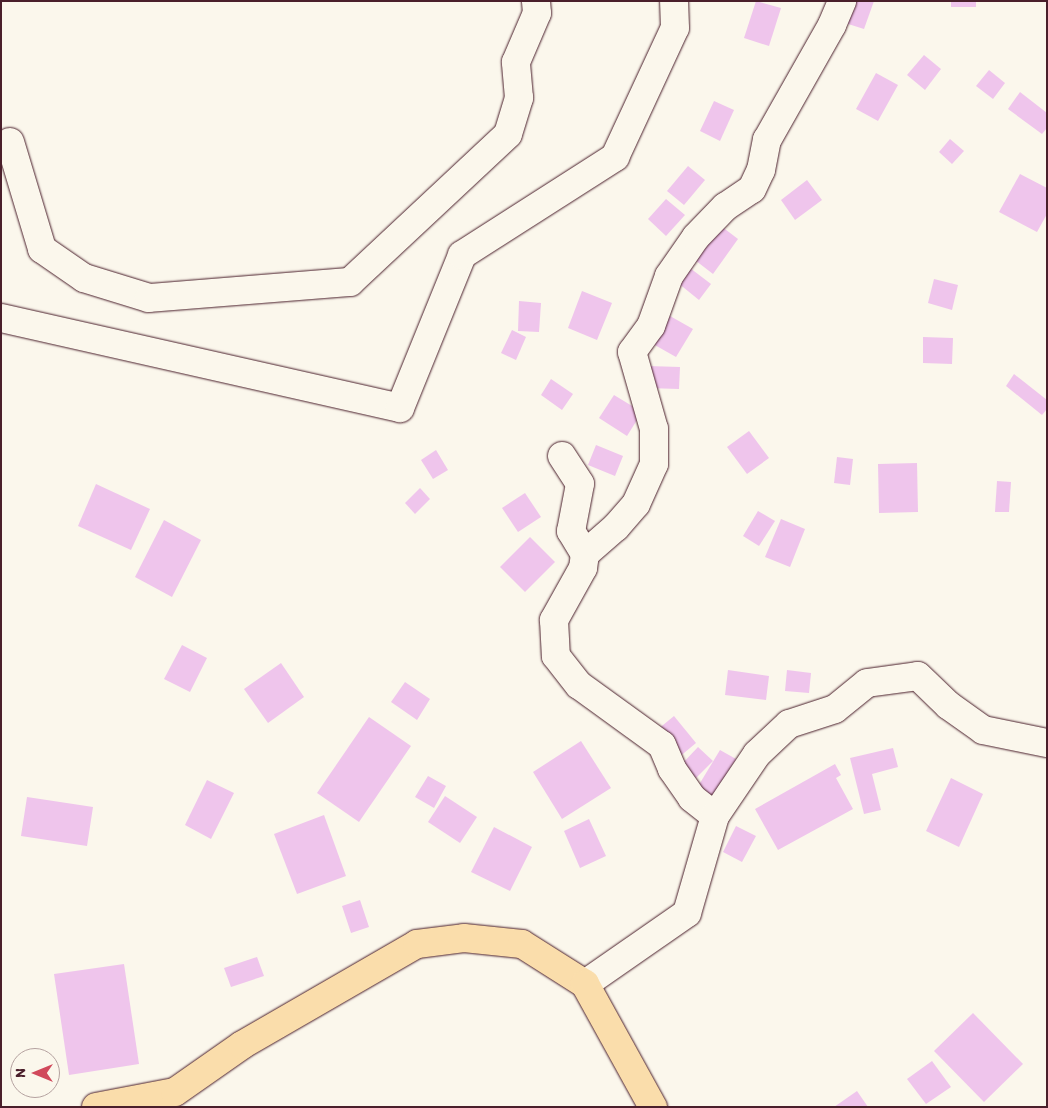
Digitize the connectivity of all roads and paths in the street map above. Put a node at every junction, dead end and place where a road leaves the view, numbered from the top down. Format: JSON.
{"nodes":[{"id":1,"x":536,"y":1,"type":"edge"},
{"id":2,"x":674,"y":1,"type":"edge"},
{"id":3,"x":842,"y":1,"type":"edge"},
{"id":4,"x":10,"y":142,"type":"dead end"},
{"id":5,"x":1,"y":318,"type":"edge"},
{"id":6,"x":562,"y":456,"type":"dead end"},
{"id":7,"x":585,"y":554,"type":"junction"},
{"id":8,"x":1047,"y":743,"type":"edge"},
{"id":9,"x":715,"y":816,"type":"junction"},
{"id":10,"x":585,"y":984,"type":"junction"},
{"id":11,"x":96,"y":1107,"type":"edge"},
{"id":12,"x":653,"y":1107,"type":"edge"}],
"edges":[{"from":1,"to":4,"type":"street"},
{"from":2,"to":5,"type":"street"},
{"from":3,"to":7,"type":"street"},
{"from":6,"to":7,"type":"street"},
{"from":7,"to":9,"type":"street"},
{"from":8,"to":9,"type":"street"},
{"from":9,"to":10,"type":"street"},
{"from":10,"to":11,"type":"main road"},
{"from":10,"to":12,"type":"main road"}]}
